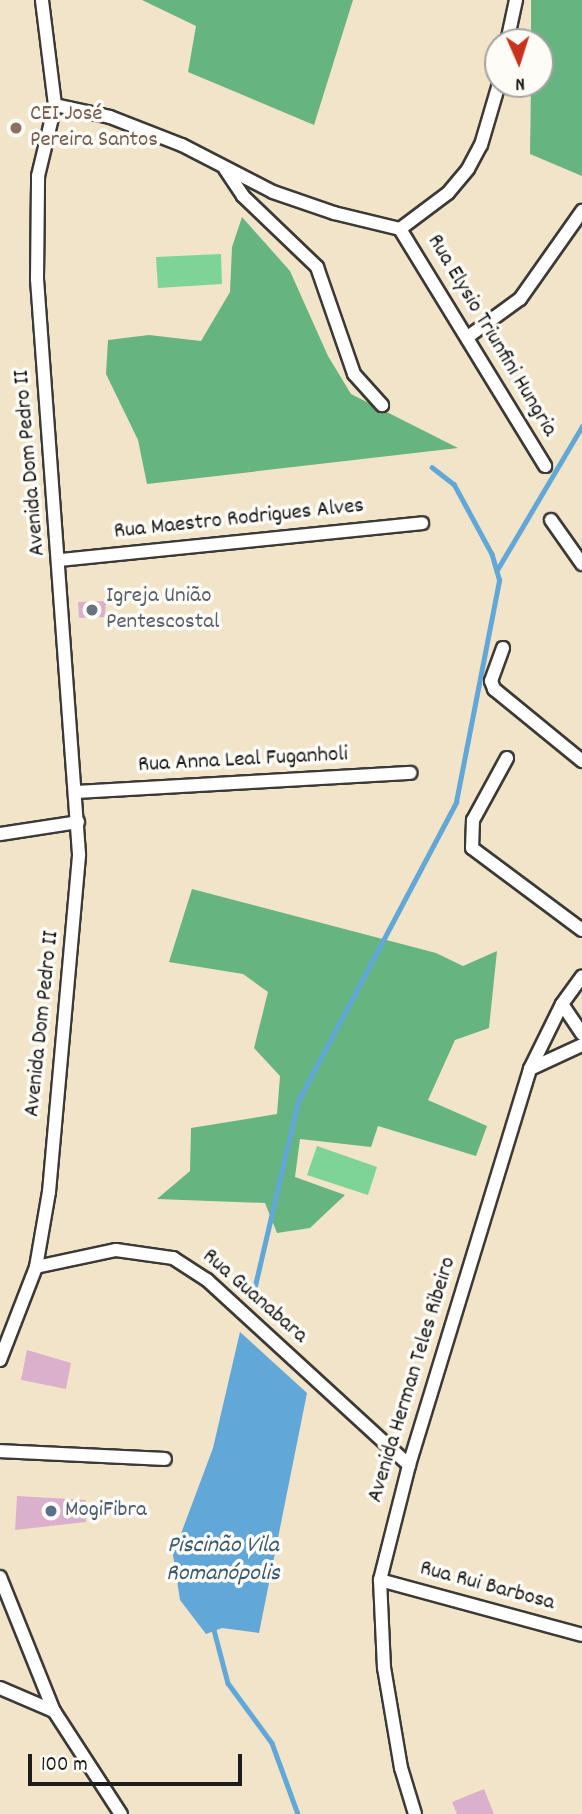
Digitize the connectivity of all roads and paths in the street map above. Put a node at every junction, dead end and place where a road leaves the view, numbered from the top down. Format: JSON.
{"nodes":[{"id":1,"x":42,"y":0,"type":"edge"},
{"id":2,"x":516,"y":0,"type":"edge"},
{"id":3,"x":510,"y":28,"type":"edge"},
{"id":4,"x":495,"y":98,"type":"edge"},
{"id":5,"x":55,"y":105,"type":"junction"},
{"id":6,"x":223,"y":166,"type":"junction"},
{"id":7,"x":582,"y":211,"type":"edge"},
{"id":8,"x":400,"y":229,"type":"junction"},
{"id":9,"x":469,"y":335,"type":"junction"},
{"id":10,"x":382,"y":405,"type":"dead end"},
{"id":11,"x":545,"y":466,"type":"dead end"},
{"id":12,"x":551,"y":520,"type":"dead end"},
{"id":13,"x":422,"y":523,"type":"dead end"},
{"id":14,"x":60,"y":560,"type":"junction"},
{"id":15,"x":582,"y":564,"type":"edge"},
{"id":16,"x":503,"y":648,"type":"dead end"},
{"id":17,"x":507,"y":758,"type":"dead end"},
{"id":18,"x":582,"y":761,"type":"edge"},
{"id":19,"x":410,"y":773,"type":"dead end"},
{"id":20,"x":78,"y":792,"type":"junction"},
{"id":21,"x":78,"y":822,"type":"junction"},
{"id":22,"x":0,"y":834,"type":"edge"},
{"id":23,"x":582,"y":930,"type":"edge"},
{"id":24,"x":582,"y":976,"type":"edge"},
{"id":25,"x":562,"y":1004,"type":"junction"},
{"id":26,"x":582,"y":1034,"type":"edge"},
{"id":27,"x":582,"y":1045,"type":"edge"},
{"id":28,"x":530,"y":1069,"type":"junction"},
{"id":29,"x":36,"y":1267,"type":"junction"},
{"id":30,"x":0,"y":1360,"type":"edge"},
{"id":31,"x":0,"y":1451,"type":"edge"},
{"id":32,"x":165,"y":1459,"type":"dead end"},
{"id":33,"x":409,"y":1465,"type":"junction"},
{"id":34,"x":0,"y":1577,"type":"edge"},
{"id":35,"x":380,"y":1580,"type":"junction"},
{"id":36,"x":582,"y":1635,"type":"edge"},
{"id":37,"x":0,"y":1688,"type":"edge"},
{"id":38,"x":54,"y":1711,"type":"junction"},
{"id":39,"x":121,"y":1814,"type":"edge"},
{"id":40,"x":415,"y":1814,"type":"edge"}],
"edges":[{"from":1,"to":5,"type":"street","name":"Avenida Dom Pedro II"},
{"from":2,"to":3,"type":"street"},
{"from":4,"to":8,"type":"street"},
{"from":5,"to":6,"type":"street"},
{"from":5,"to":14,"type":"street","name":"Avenida Dom Pedro II"},
{"from":6,"to":8,"type":"street"},
{"from":6,"to":10,"type":"street"},
{"from":7,"to":9,"type":"street"},
{"from":8,"to":9,"type":"street","name":"Rua Elysio Triunfini Hungria"},
{"from":9,"to":11,"type":"street","name":"Rua Elysio Triunfini Hungria"},
{"from":12,"to":15,"type":"street"},
{"from":13,"to":14,"type":"street","name":"Rua Maestro Rodrigues Alves"},
{"from":14,"to":20,"type":"street","name":"Avenida Dom Pedro II"},
{"from":16,"to":18,"type":"street"},
{"from":17,"to":23,"type":"street"},
{"from":19,"to":20,"type":"street","name":"Rua Anna Leal Fuganholi"},
{"from":20,"to":21,"type":"street","name":"Avenida Dom Pedro II"},
{"from":21,"to":22,"type":"street"},
{"from":21,"to":29,"type":"street","name":"Avenida Dom Pedro II"},
{"from":24,"to":25,"type":"street","name":"Avenida Herman Teles Ribeiro"},
{"from":25,"to":26,"type":"street"},
{"from":25,"to":28,"type":"street","name":"Avenida Herman Teles Ribeiro"},
{"from":27,"to":28,"type":"street"},
{"from":28,"to":33,"type":"street","name":"Avenida Herman Teles Ribeiro"},
{"from":29,"to":30,"type":"street","name":"Avenida Dom Pedro II"},
{"from":29,"to":33,"type":"street","name":"Rua Guanabara"},
{"from":31,"to":32,"type":"street"},
{"from":33,"to":35,"type":"street","name":"Avenida Herman Teles Ribeiro"},
{"from":34,"to":38,"type":"street"},
{"from":35,"to":36,"type":"street","name":"Rua Rui Barbosa"},
{"from":35,"to":40,"type":"street","name":"Avenida Herman Teles Ribeiro"},
{"from":37,"to":38,"type":"street"},
{"from":38,"to":39,"type":"street"}]}
